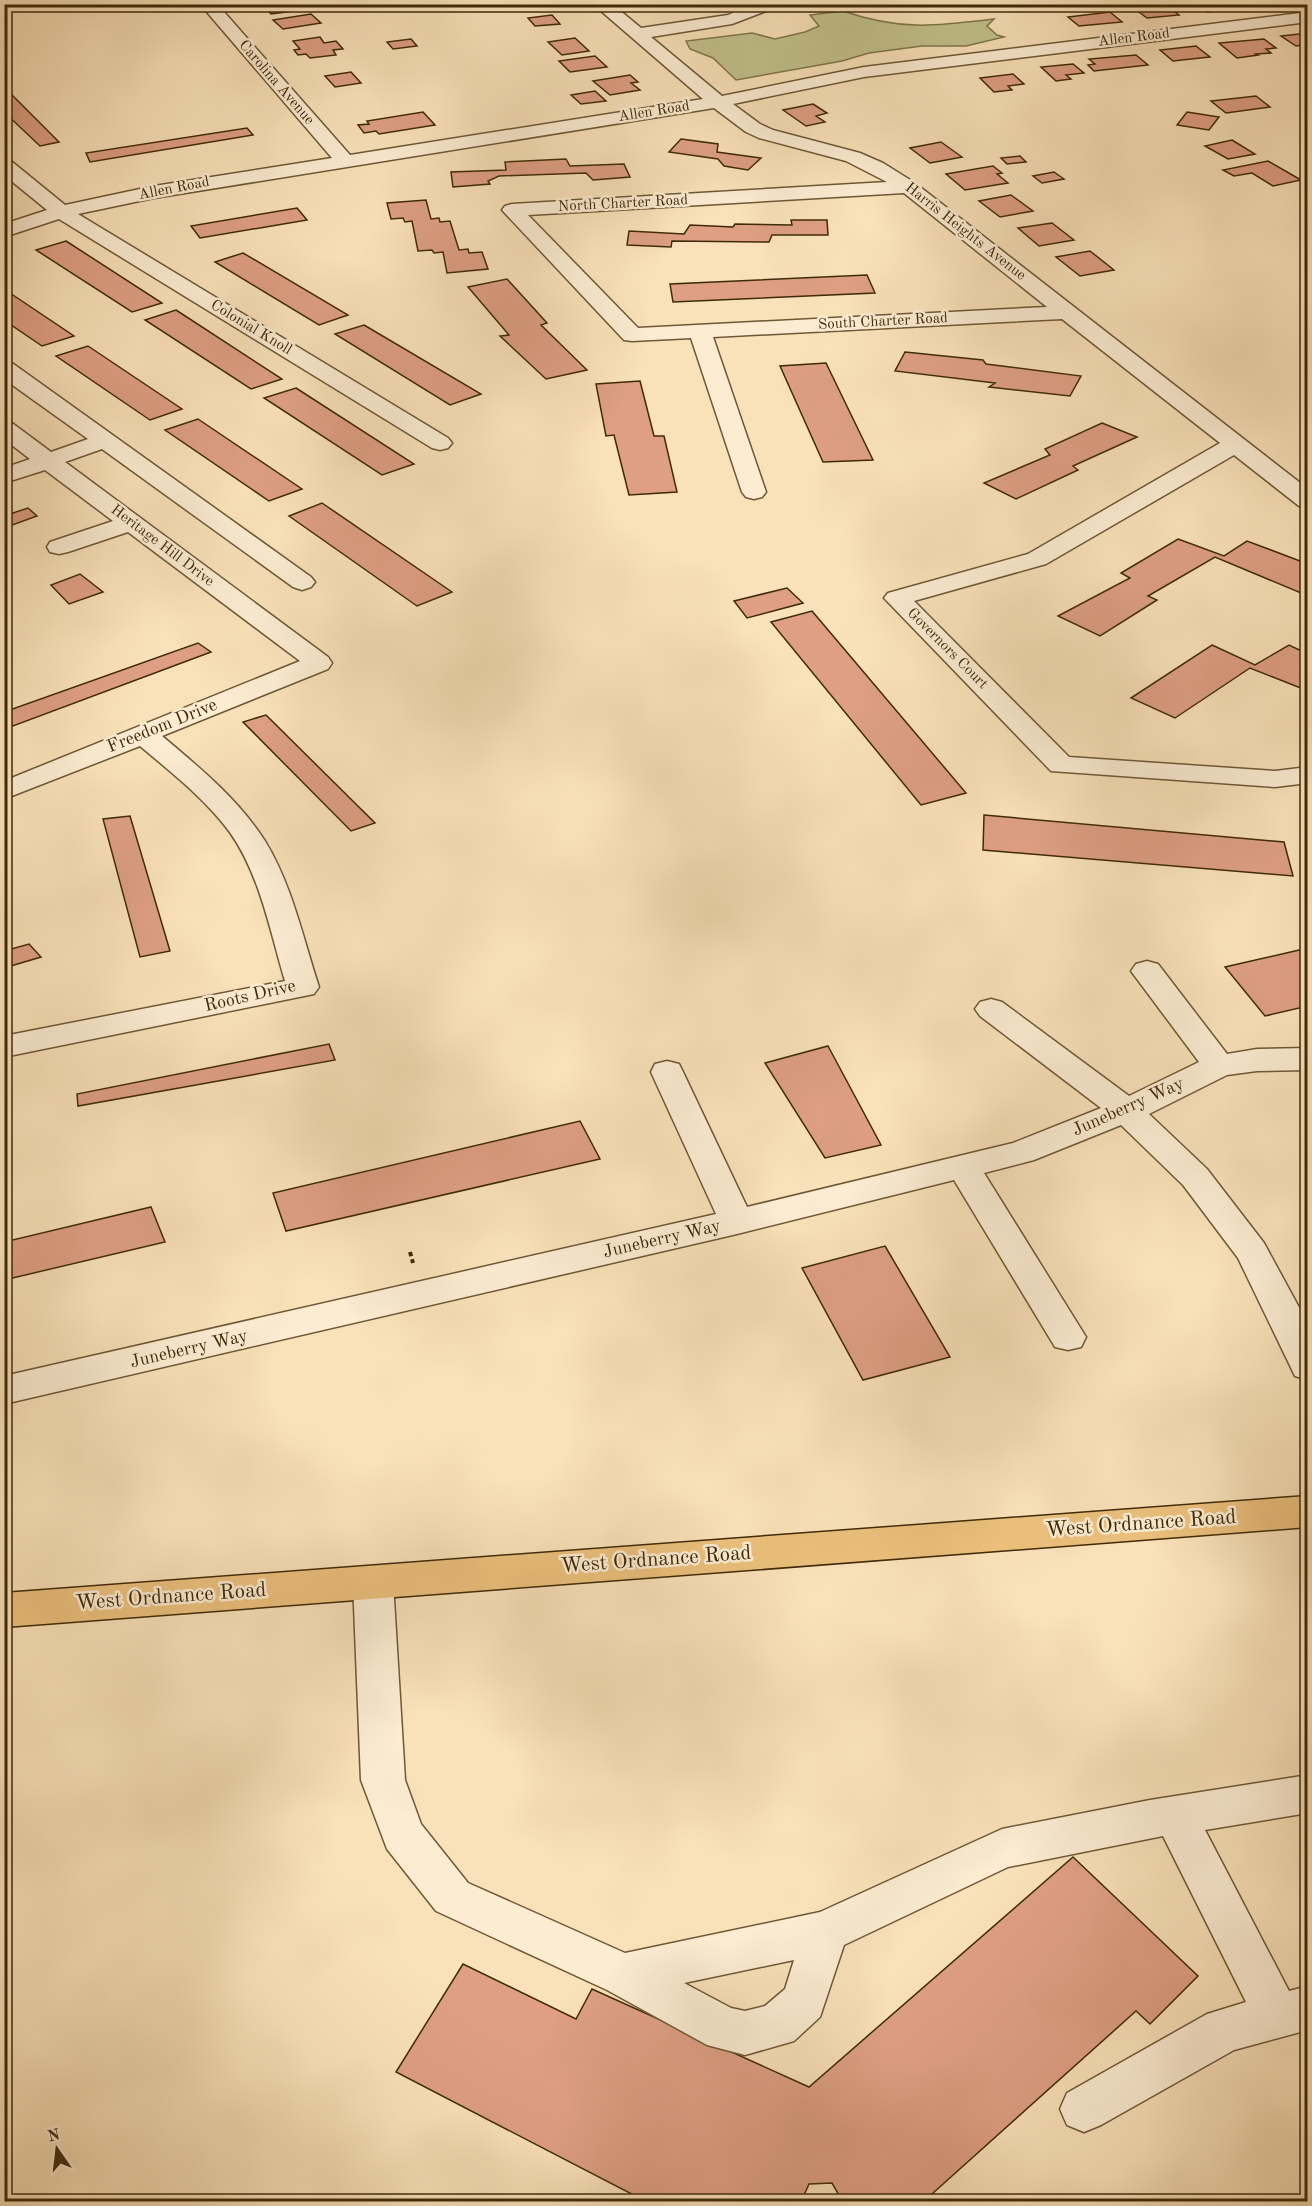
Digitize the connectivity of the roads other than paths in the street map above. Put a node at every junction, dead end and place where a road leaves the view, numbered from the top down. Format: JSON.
{"nodes":[{"id":1,"x":208,"y":4,"type":"edge"},
{"id":2,"x":601,"y":4,"type":"edge"},
{"id":3,"x":768,"y":4,"type":"edge"},
{"id":4,"x":1308,"y":16,"type":"edge"},
{"id":5,"x":638,"y":33,"type":"junction"},
{"id":6,"x":718,"y":102,"type":"junction"},
{"id":7,"x":345,"y":161,"type":"junction"},
{"id":8,"x":4,"y":165,"type":"edge"},
{"id":9,"x":211,"y":182,"type":"junction"},
{"id":10,"x":908,"y":187,"type":"junction"},
{"id":11,"x":229,"y":200,"type":"dead end"},
{"id":12,"x":62,"y":212,"type":"junction"},
{"id":13,"x":4,"y":231,"type":"edge"},
{"id":14,"x":1066,"y":312,"type":"junction"},
{"id":15,"x":700,"y":332,"type":"junction"},
{"id":16,"x":632,"y":335,"type":"joint"},
{"id":17,"x":4,"y":368,"type":"edge"},
{"id":18,"x":4,"y":428,"type":"edge"},
{"id":19,"x":107,"y":440,"type":"junction"},
{"id":20,"x":440,"y":443,"type":"dead end"},
{"id":21,"x":1236,"y":444,"type":"junction"},
{"id":22,"x":48,"y":461,"type":"junction"},
{"id":23,"x":4,"y":476,"type":"edge"},
{"id":24,"x":754,"y":492,"type":"dead end"},
{"id":25,"x":1308,"y":501,"type":"edge"},
{"id":26,"x":132,"y":523,"type":"junction"},
{"id":27,"x":59,"y":547,"type":"dead end"},
{"id":28,"x":302,"y":582,"type":"dead end"},
{"id":29,"x":319,"y":663,"type":"joint"},
{"id":30,"x":142,"y":734,"type":"junction"},
{"id":31,"x":1308,"y":775,"type":"edge"},
{"id":32,"x":4,"y":790,"type":"edge"},
{"id":33,"x":1147,"y":971,"type":"dead end"},
{"id":34,"x":991,"y":1009,"type":"dead end"},
{"id":35,"x":4,"y":1047,"type":"edge"},
{"id":36,"x":1308,"y":1059,"type":"edge"},
{"id":37,"x":1220,"y":1066,"type":"junction"},
{"id":38,"x":667,"y":1072,"type":"dead end"},
{"id":39,"x":1126,"y":1111,"type":"junction"},
{"id":40,"x":963,"y":1167,"type":"junction"},
{"id":41,"x":737,"y":1222,"type":"junction"},
{"id":42,"x":1068,"y":1337,"type":"dead end"},
{"id":43,"x":1308,"y":1366,"type":"edge"},
{"id":44,"x":4,"y":1390,"type":"edge"},
{"id":45,"x":1308,"y":1511,"type":"edge"},
{"id":46,"x":373,"y":1582,"type":"junction"},
{"id":47,"x":4,"y":1610,"type":"edge"},
{"id":48,"x":1308,"y":1794,"type":"edge"},
{"id":49,"x":1175,"y":1815,"type":"junction"},
{"id":50,"x":825,"y":1932,"type":"junction"},
{"id":51,"x":623,"y":1975,"type":"junction"},
{"id":52,"x":1292,"y":2012,"type":"edge"},
{"id":53,"x":1084,"y":2109,"type":"dead end"}],
"edges":[{"from":1,"to":7,"type":"street","name":"Carolina Avenue"},
{"from":2,"to":5,"type":"street","name":"Harris Heights Avenue"},
{"from":3,"to":5,"type":"street"},
{"from":4,"to":6,"type":"street","name":"Allen Road"},
{"from":5,"to":6,"type":"street","name":"Harris Heights Avenue"},
{"from":6,"to":7,"type":"street","name":"Allen Road"},
{"from":6,"to":10,"type":"street","name":"Harris Heights Avenue"},
{"from":7,"to":9,"type":"street","name":"Allen Road"},
{"from":8,"to":12,"type":"street","name":"Colonial Knoll"},
{"from":9,"to":11,"type":"street"},
{"from":9,"to":12,"type":"street","name":"Allen Road"},
{"from":10,"to":14,"type":"street","name":"Harris Heights Avenue"},
{"from":10,"to":16,"type":"street","name":"North Charter Road"},
{"from":12,"to":13,"type":"street","name":"Allen Road"},
{"from":12,"to":20,"type":"street","name":"Colonial Knoll"},
{"from":14,"to":15,"type":"street","name":"South Charter Road"},
{"from":14,"to":21,"type":"street","name":"Harris Heights Avenue"},
{"from":15,"to":16,"type":"street","name":"South Charter Road"},
{"from":15,"to":24,"type":"street"},
{"from":17,"to":19,"type":"street"},
{"from":18,"to":22,"type":"street","name":"Heritage Hill Drive"},
{"from":19,"to":22,"type":"street"},
{"from":19,"to":28,"type":"street"},
{"from":21,"to":25,"type":"street","name":"Harris Heights Avenue"},
{"from":21,"to":31,"type":"street","name":"Governors Court"},
{"from":22,"to":23,"type":"street"},
{"from":22,"to":26,"type":"street","name":"Heritage Hill Drive"},
{"from":26,"to":27,"type":"street"},
{"from":26,"to":29,"type":"street","name":"Heritage Hill Drive"},
{"from":29,"to":30,"type":"street","name":"Freedom Drive"},
{"from":30,"to":32,"type":"street","name":"Freedom Drive"},
{"from":30,"to":35,"type":"street","name":"Roots Drive"},
{"from":33,"to":37,"type":"street"},
{"from":34,"to":39,"type":"street"},
{"from":36,"to":37,"type":"street","name":"Juneberry Way"},
{"from":37,"to":39,"type":"street","name":"Juneberry Way"},
{"from":38,"to":41,"type":"street"},
{"from":39,"to":40,"type":"street","name":"Juneberry Way"},
{"from":39,"to":43,"type":"street"},
{"from":40,"to":41,"type":"street","name":"Juneberry Way"},
{"from":40,"to":42,"type":"street"},
{"from":41,"to":44,"type":"street","name":"Juneberry Way"},
{"from":45,"to":46,"type":"main road","name":"West Ordnance Road"},
{"from":46,"to":47,"type":"main road","name":"West Ordnance Road"},
{"from":46,"to":51,"type":"street"},
{"from":48,"to":49,"type":"street"},
{"from":49,"to":50,"type":"street"},
{"from":49,"to":52,"type":"street"},
{"from":50,"to":51,"type":"street"},
{"from":50,"to":51,"type":"street"},
{"from":52,"to":53,"type":"street"}]}
